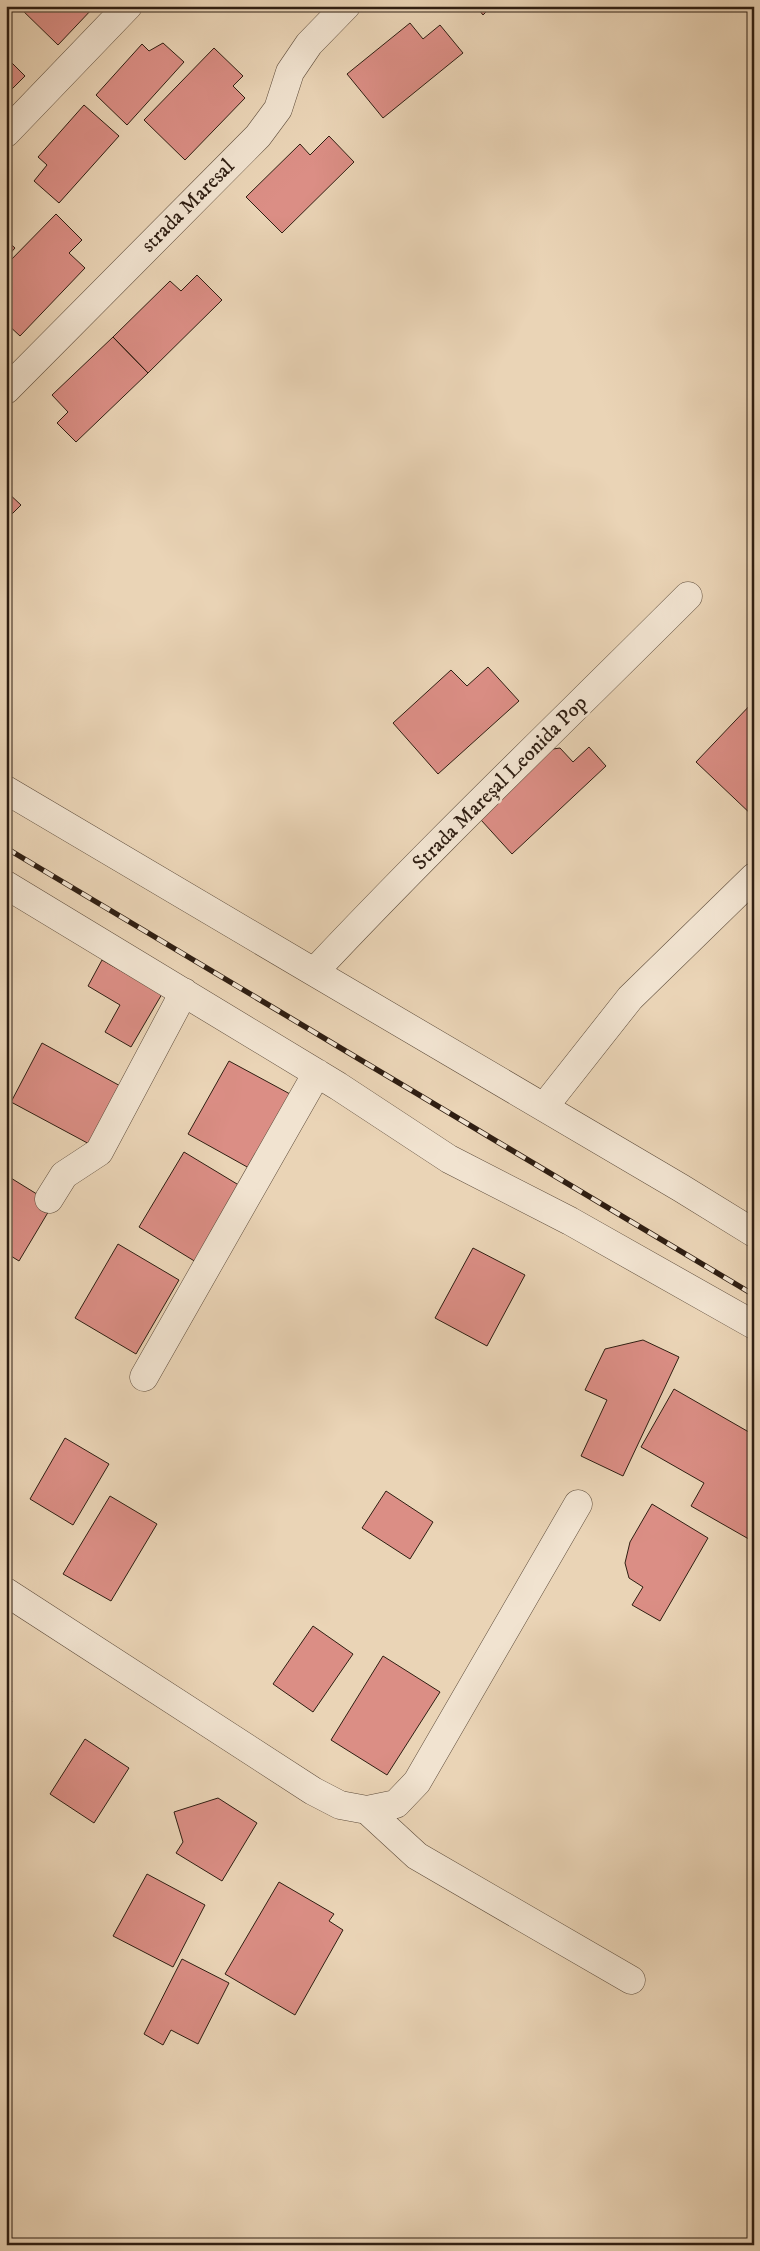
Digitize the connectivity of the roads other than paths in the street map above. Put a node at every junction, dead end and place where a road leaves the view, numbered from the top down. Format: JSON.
{"nodes":[{"id":1,"x":128,"y":6,"type":"edge"},
{"id":2,"x":346,"y":6,"type":"edge"},
{"id":3,"x":6,"y":133,"type":"edge"},
{"id":4,"x":6,"y":390,"type":"edge"},
{"id":5,"x":688,"y":596,"type":"dead end"},
{"id":6,"x":6,"y":790,"type":"edge"},
{"id":7,"x":754,"y":877,"type":"edge"},
{"id":8,"x":6,"y":885,"type":"edge"},
{"id":9,"x":314,"y":972,"type":"junction"},
{"id":10,"x":184,"y":992,"type":"junction"},
{"id":11,"x":316,"y":1073,"type":"junction"},
{"id":12,"x":544,"y":1107,"type":"junction"},
{"id":13,"x":49,"y":1199,"type":"dead end"},
{"id":14,"x":754,"y":1233,"type":"edge"},
{"id":15,"x":754,"y":1325,"type":"edge"},
{"id":16,"x":144,"y":1376,"type":"dead end"},
{"id":17,"x":578,"y":1504,"type":"dead end"},
{"id":18,"x":6,"y":1592,"type":"edge"},
{"id":19,"x":367,"y":1810,"type":"junction"},
{"id":20,"x":631,"y":1980,"type":"dead end"}],
"edges":[{"from":1,"to":3,"type":"street"},
{"from":2,"to":4,"type":"street","name":"strada Maresal"},
{"from":5,"to":9,"type":"street","name":"Strada Mareșal Leonida Pop"},
{"from":6,"to":9,"type":"street"},
{"from":7,"to":12,"type":"street"},
{"from":8,"to":10,"type":"street"},
{"from":9,"to":12,"type":"street"},
{"from":10,"to":11,"type":"street"},
{"from":10,"to":13,"type":"street"},
{"from":11,"to":15,"type":"street"},
{"from":11,"to":16,"type":"street"},
{"from":12,"to":14,"type":"street"},
{"from":17,"to":19,"type":"street"},
{"from":18,"to":19,"type":"street"},
{"from":19,"to":20,"type":"street"}]}
